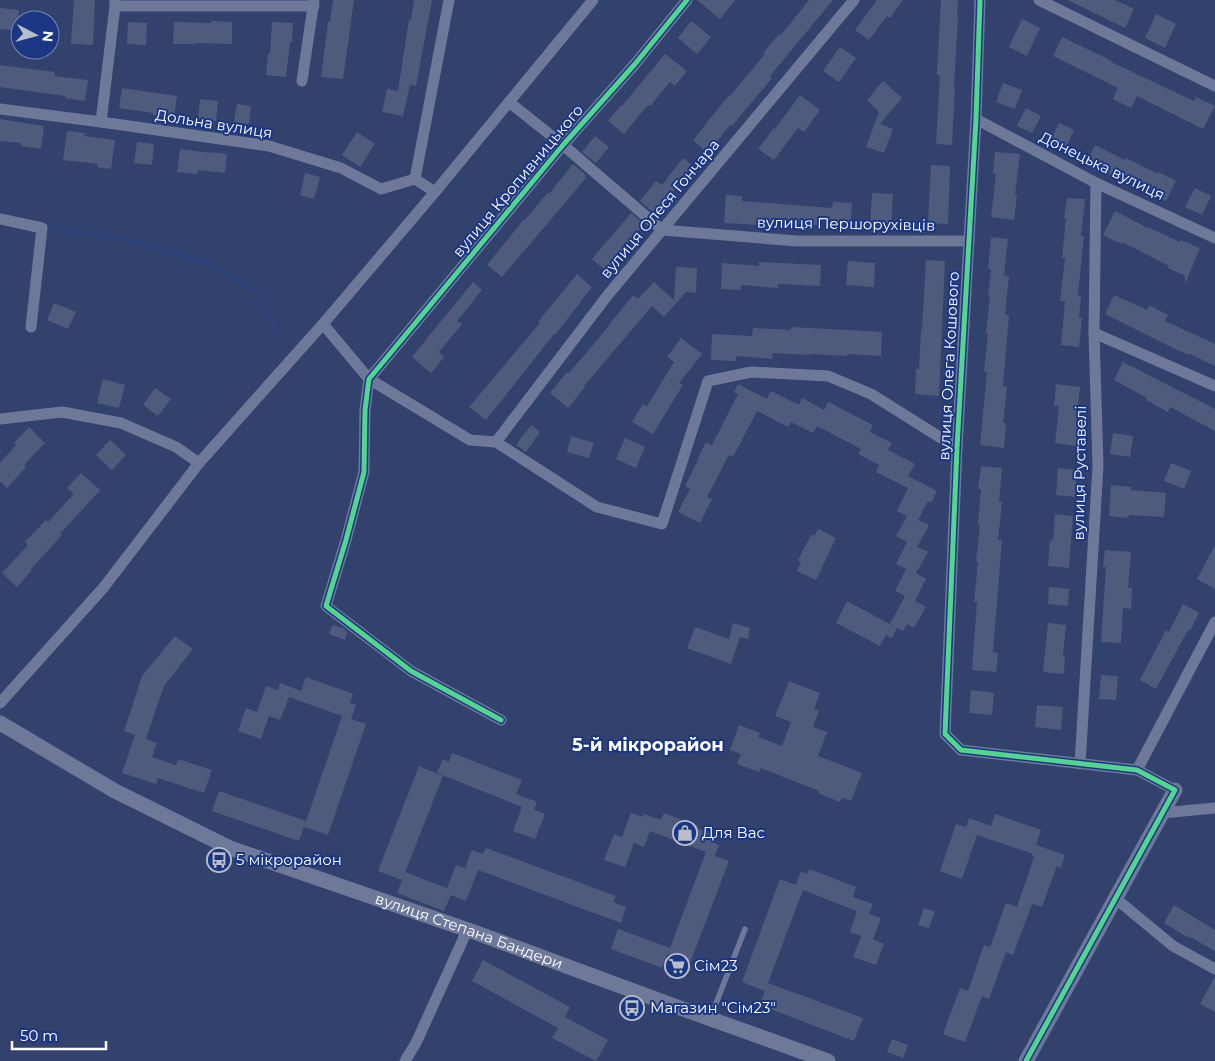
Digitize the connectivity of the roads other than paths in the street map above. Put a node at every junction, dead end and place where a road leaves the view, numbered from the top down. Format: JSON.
{"nodes":[{"id":1,"x":449,"y":0,"type":"edge"},
{"id":2,"x":593,"y":0,"type":"edge"},
{"id":3,"x":687,"y":0,"type":"edge"},
{"id":4,"x":854,"y":0,"type":"edge"},
{"id":5,"x":980,"y":0,"type":"edge"},
{"id":6,"x":1039,"y":0,"type":"edge"},
{"id":7,"x":115,"y":3,"type":"edge"},
{"id":8,"x":314,"y":3,"type":"edge"},
{"id":9,"x":302,"y":81,"type":"dead end"},
{"id":10,"x":1215,"y":86,"type":"edge"},
{"id":11,"x":509,"y":102,"type":"junction"},
{"id":12,"x":0,"y":109,"type":"edge"},
{"id":13,"x":976,"y":119,"type":"junction"},
{"id":14,"x":101,"y":122,"type":"junction"},
{"id":15,"x":563,"y":145,"type":"junction"},
{"id":16,"x":416,"y":179,"type":"junction"},
{"id":17,"x":1096,"y":183,"type":"junction"},
{"id":18,"x":435,"y":192,"type":"junction"},
{"id":19,"x":0,"y":219,"type":"edge"},
{"id":20,"x":662,"y":230,"type":"junction"},
{"id":21,"x":1215,"y":238,"type":"edge"},
{"id":22,"x":969,"y":241,"type":"junction"},
{"id":23,"x":323,"y":324,"type":"junction"},
{"id":24,"x":31,"y":327,"type":"dead end"},
{"id":25,"x":1094,"y":333,"type":"junction"},
{"id":26,"x":369,"y":379,"type":"junction"},
{"id":27,"x":1215,"y":386,"type":"edge"},
{"id":28,"x":0,"y":419,"type":"edge"},
{"id":29,"x":496,"y":442,"type":"junction"},
{"id":30,"x":957,"y":448,"type":"junction"},
{"id":31,"x":199,"y":464,"type":"junction"},
{"id":32,"x":1215,"y":622,"type":"edge"},
{"id":33,"x":0,"y":704,"type":"edge"},
{"id":34,"x":501,"y":720,"type":"dead end"},
{"id":35,"x":0,"y":723,"type":"edge"},
{"id":36,"x":1080,"y":764,"type":"junction"},
{"id":37,"x":1137,"y":770,"type":"junction"},
{"id":38,"x":1174,"y":790,"type":"joint"},
{"id":39,"x":1215,"y":808,"type":"edge"},
{"id":40,"x":1162,"y":813,"type":"junction"},
{"id":41,"x":1115,"y":898,"type":"junction"},
{"id":42,"x":745,"y":929,"type":"dead end"},
{"id":43,"x":467,"y":930,"type":"junction"},
{"id":44,"x":1215,"y":969,"type":"edge"},
{"id":45,"x":710,"y":1019,"type":"junction"},
{"id":46,"x":405,"y":1061,"type":"edge"},
{"id":47,"x":828,"y":1061,"type":"edge"},
{"id":48,"x":1026,"y":1061,"type":"edge"}],
"edges":[{"from":1,"to":16,"type":"street"},
{"from":2,"to":11,"type":"street"},
{"from":3,"to":15,"type":"street","name":"вулиця Кропивницького"},
{"from":4,"to":20,"type":"street","name":"вулиця Олеся Гончара"},
{"from":5,"to":13,"type":"street","name":"вулиця Олега Кошового"},
{"from":6,"to":10,"type":"street"},
{"from":7,"to":8,"type":"street"},
{"from":7,"to":14,"type":"street"},
{"from":8,"to":9,"type":"street"},
{"from":11,"to":15,"type":"street"},
{"from":11,"to":18,"type":"street"},
{"from":12,"to":14,"type":"street","name":"Дольна вулиця"},
{"from":13,"to":17,"type":"street","name":"Донецька вулиця"},
{"from":13,"to":22,"type":"street","name":"вулиця Олега Кошового"},
{"from":14,"to":16,"type":"street","name":"Дольна вулиця"},
{"from":15,"to":20,"type":"street"},
{"from":15,"to":26,"type":"street","name":"вулиця Кропивницького"},
{"from":16,"to":18,"type":"street"},
{"from":17,"to":21,"type":"street","name":"Донецька вулиця"},
{"from":17,"to":25,"type":"street","name":"вулиця Руставелі"},
{"from":18,"to":23,"type":"street"},
{"from":19,"to":24,"type":"street"},
{"from":20,"to":22,"type":"street","name":"вулиця Першорухівців"},
{"from":20,"to":29,"type":"street","name":"вулиця Олеся Гончара"},
{"from":22,"to":30,"type":"street","name":"вулиця Олега Кошового"},
{"from":23,"to":26,"type":"street"},
{"from":23,"to":31,"type":"street"},
{"from":25,"to":27,"type":"street"},
{"from":25,"to":36,"type":"street","name":"вулиця Руставелі"},
{"from":26,"to":29,"type":"street"},
{"from":26,"to":34,"type":"street"},
{"from":28,"to":31,"type":"street"},
{"from":29,"to":30,"type":"street"},
{"from":30,"to":36,"type":"street","name":"вулиця Олега Кошового"},
{"from":31,"to":33,"type":"street"},
{"from":32,"to":37,"type":"street"},
{"from":35,"to":43,"type":"street","name":"вулиця Степана Бандери"},
{"from":36,"to":37,"type":"street"},
{"from":37,"to":38,"type":"street"},
{"from":38,"to":40,"type":"street"},
{"from":39,"to":40,"type":"street"},
{"from":40,"to":41,"type":"street"},
{"from":41,"to":44,"type":"street"},
{"from":41,"to":48,"type":"street"},
{"from":42,"to":45,"type":"lane"},
{"from":43,"to":45,"type":"street","name":"вулиця Степана Бандери"},
{"from":43,"to":46,"type":"street"},
{"from":45,"to":47,"type":"street","name":"вулиця Степана Бандери"}]}
